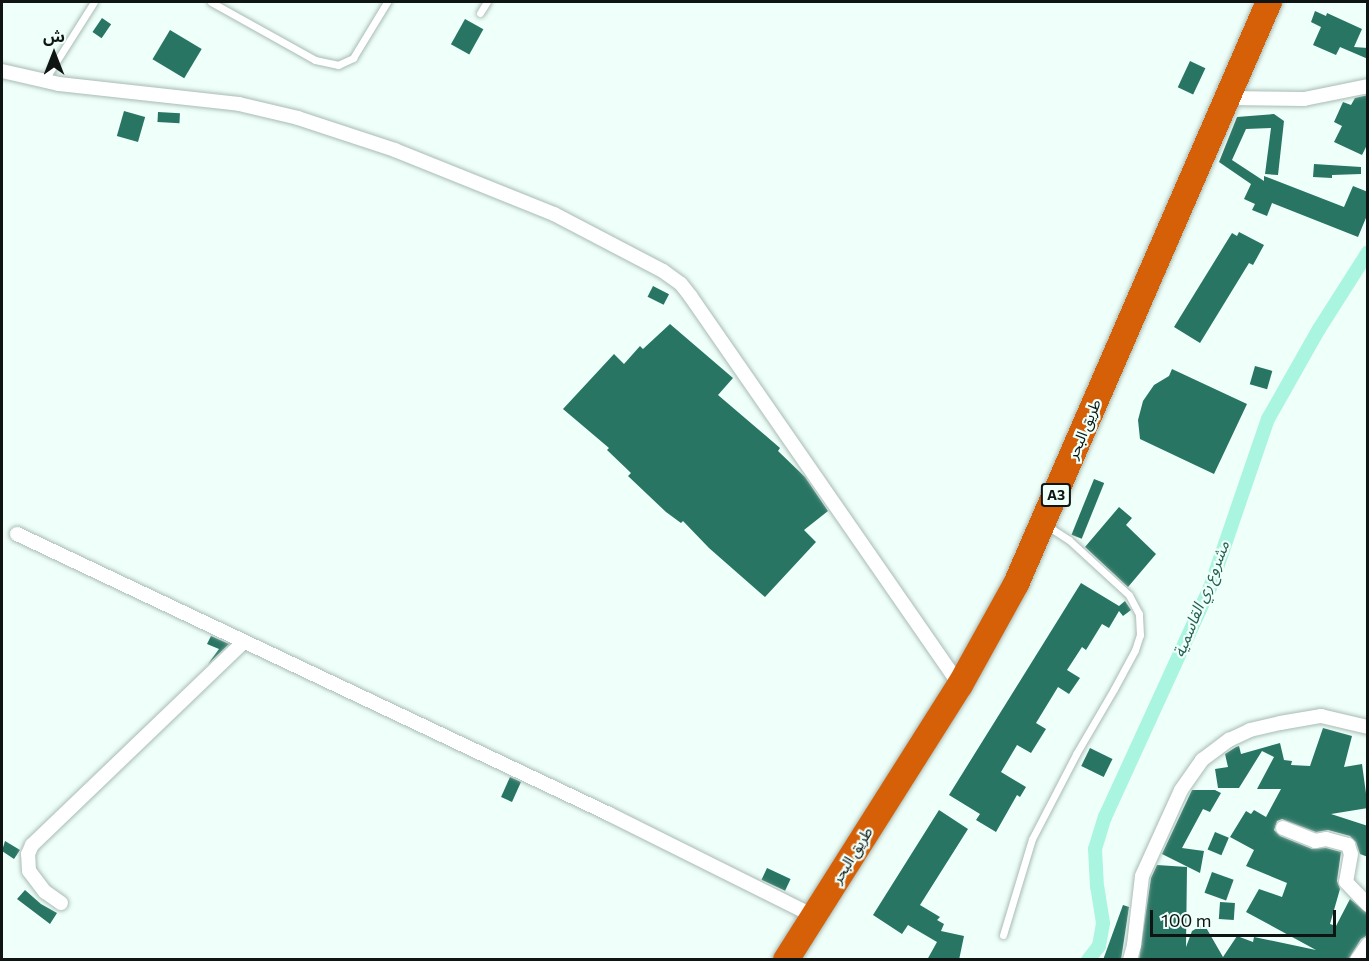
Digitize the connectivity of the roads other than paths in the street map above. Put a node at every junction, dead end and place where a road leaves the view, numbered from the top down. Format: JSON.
{"nodes":[{"id":1,"x":94,"y":2,"type":"edge"},
{"id":2,"x":211,"y":2,"type":"edge"},
{"id":3,"x":387,"y":2,"type":"edge"},
{"id":4,"x":487,"y":2,"type":"edge"},
{"id":5,"x":1269,"y":2,"type":"edge"},
{"id":6,"x":480,"y":13,"type":"dead end"},
{"id":7,"x":2,"y":71,"type":"edge"},
{"id":8,"x":44,"y":81,"type":"junction"},
{"id":9,"x":1368,"y":86,"type":"edge"},
{"id":10,"x":1227,"y":98,"type":"junction"},
{"id":11,"x":1044,"y":524,"type":"junction"},
{"id":12,"x":17,"y":534,"type":"dead end"},
{"id":13,"x":243,"y":643,"type":"junction"},
{"id":14,"x":960,"y":685,"type":"junction"},
{"id":15,"x":1368,"y":727,"type":"edge"},
{"id":16,"x":1283,"y":828,"type":"dead end"},
{"id":17,"x":61,"y":903,"type":"dead end"},
{"id":18,"x":1368,"y":905,"type":"edge"},
{"id":19,"x":814,"y":916,"type":"junction"},
{"id":20,"x":1003,"y":935,"type":"dead end"},
{"id":21,"x":1368,"y":944,"type":"edge"},
{"id":22,"x":786,"y":960,"type":"edge"},
{"id":23,"x":1130,"y":960,"type":"edge"},
{"id":24,"x":1357,"y":960,"type":"edge"}],
"edges":[{"from":1,"to":8,"type":"lane"},
{"from":2,"to":3,"type":"lane"},
{"from":4,"to":6,"type":"lane"},
{"from":5,"to":10,"type":"highway","name":"طريق البحر","number":"A3"},
{"from":7,"to":8,"type":"street"},
{"from":8,"to":14,"type":"street"},
{"from":9,"to":10,"type":"street"},
{"from":10,"to":11,"type":"highway","name":"طريق البحر","number":"A3"},
{"from":11,"to":14,"type":"highway","name":"طريق البحر","number":"A3"},
{"from":11,"to":20,"type":"lane"},
{"from":12,"to":13,"type":"street"},
{"from":13,"to":17,"type":"street"},
{"from":13,"to":19,"type":"street"},
{"from":14,"to":19,"type":"highway","name":"طريق البحر","number":"A3"},
{"from":15,"to":23,"type":"street"},
{"from":16,"to":18,"type":"street"},
{"from":19,"to":22,"type":"highway","name":"طريق البحر","number":"A3"},
{"from":21,"to":24,"type":"street"}]}
